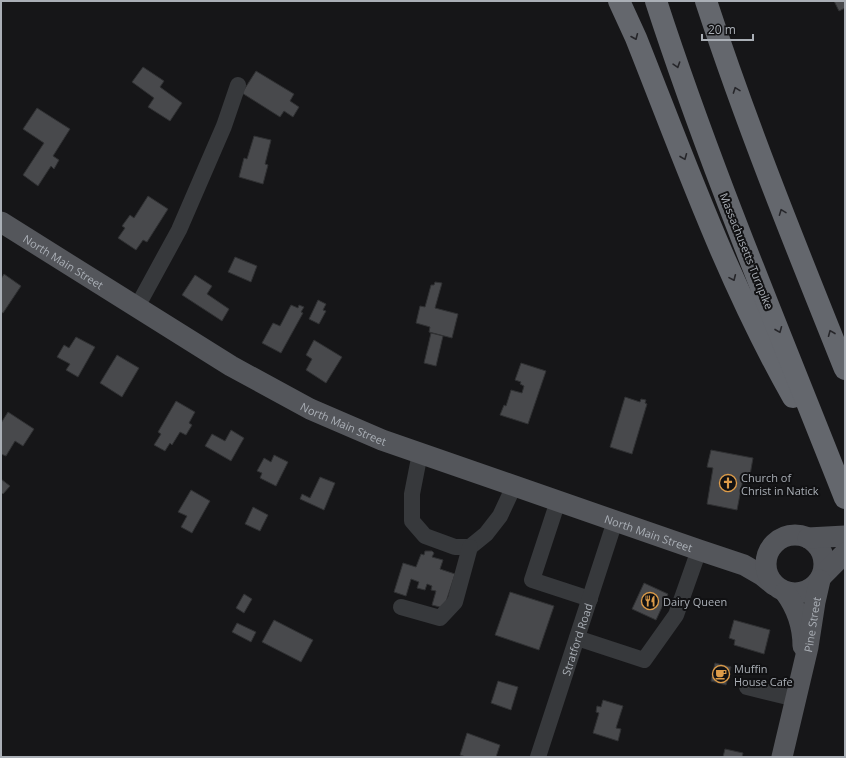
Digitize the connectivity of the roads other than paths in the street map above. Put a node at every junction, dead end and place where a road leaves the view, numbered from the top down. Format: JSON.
{"nodes":[{"id":1,"x":619,"y":1,"type":"edge"},
{"id":2,"x":656,"y":1,"type":"edge"},
{"id":3,"x":706,"y":1,"type":"edge"},
{"id":4,"x":238,"y":85,"type":"dead end"},
{"id":5,"x":1,"y":222,"type":"edge"},
{"id":6,"x":137,"y":307,"type":"junction"},
{"id":7,"x":845,"y":369,"type":"edge"},
{"id":8,"x":420,"y":453,"type":"junction"},
{"id":9,"x":834,"y":469,"type":"junction"},
{"id":10,"x":514,"y":486,"type":"junction"},
{"id":11,"x":845,"y":498,"type":"edge"},
{"id":12,"x":558,"y":501,"type":"junction"},
{"id":13,"x":615,"y":521,"type":"junction"},
{"id":14,"x":845,"y":536,"type":"edge"},
{"id":15,"x":808,"y":538,"type":"junction"},
{"id":16,"x":778,"y":540,"type":"junction"},
{"id":17,"x":470,"y":548,"type":"junction"},
{"id":18,"x":698,"y":550,"type":"junction"},
{"id":19,"x":845,"y":553,"type":"edge"},
{"id":20,"x":718,"y":556,"type":"junction"},
{"id":21,"x":821,"y":578,"type":"junction"},
{"id":22,"x":779,"y":588,"type":"junction"},
{"id":23,"x":590,"y":598,"type":"junction"},
{"id":24,"x":401,"y":607,"type":"dead end"},
{"id":25,"x":577,"y":638,"type":"junction"},
{"id":26,"x":803,"y":668,"type":"junction"},
{"id":27,"x":747,"y":687,"type":"dead end"},
{"id":28,"x":796,"y":699,"type":"junction"},
{"id":29,"x":538,"y":757,"type":"edge"},
{"id":30,"x":782,"y":757,"type":"edge"}],
"edges":[{"from":1,"to":9,"type":"highway","one_way":true},
{"from":2,"to":9,"type":"highway","name":"Massachusetts Turnpike","one_way":true},
{"from":7,"to":3,"type":"highway","one_way":true},
{"from":4,"to":6,"type":"street"},
{"from":5,"to":6,"type":"main road","name":"North Main Street"},
{"from":6,"to":8,"type":"main road","name":"North Main Street"},
{"from":8,"to":10,"type":"main road","name":"North Main Street"},
{"from":8,"to":17,"type":"street"},
{"from":9,"to":11,"type":"highway","name":"Massachusetts Turnpike"},
{"from":10,"to":12,"type":"main road","name":"North Main Street"},
{"from":10,"to":17,"type":"street"},
{"from":12,"to":13,"type":"main road","name":"North Main Street"},
{"from":12,"to":23,"type":"street"},
{"from":13,"to":18,"type":"main road","name":"North Main Street"},
{"from":13,"to":23,"type":"street","name":"Stratford Road"},
{"from":14,"to":15,"type":"main road"},
{"from":15,"to":16,"type":"main road"},
{"from":15,"to":21,"type":"main road"},
{"from":16,"to":20,"type":"main road","name":"North Main Street"},
{"from":16,"to":22,"type":"main road"},
{"from":17,"to":24,"type":"street"},
{"from":18,"to":20,"type":"main road","name":"North Main Street"},
{"from":18,"to":25,"type":"street"},
{"from":19,"to":21,"type":"main road"},
{"from":20,"to":22,"type":"main road","name":"North Main Street"},
{"from":21,"to":22,"type":"main road"},
{"from":21,"to":26,"type":"main road","name":"Pine Street"},
{"from":22,"to":26,"type":"main road","name":"Pine Street"},
{"from":23,"to":25,"type":"street","name":"Stratford Road"},
{"from":25,"to":29,"type":"street","name":"Stratford Road"},
{"from":26,"to":28,"type":"main road","name":"Pine Street"},
{"from":27,"to":28,"type":"street"},
{"from":28,"to":30,"type":"main road","name":"Pine Street"}]}
